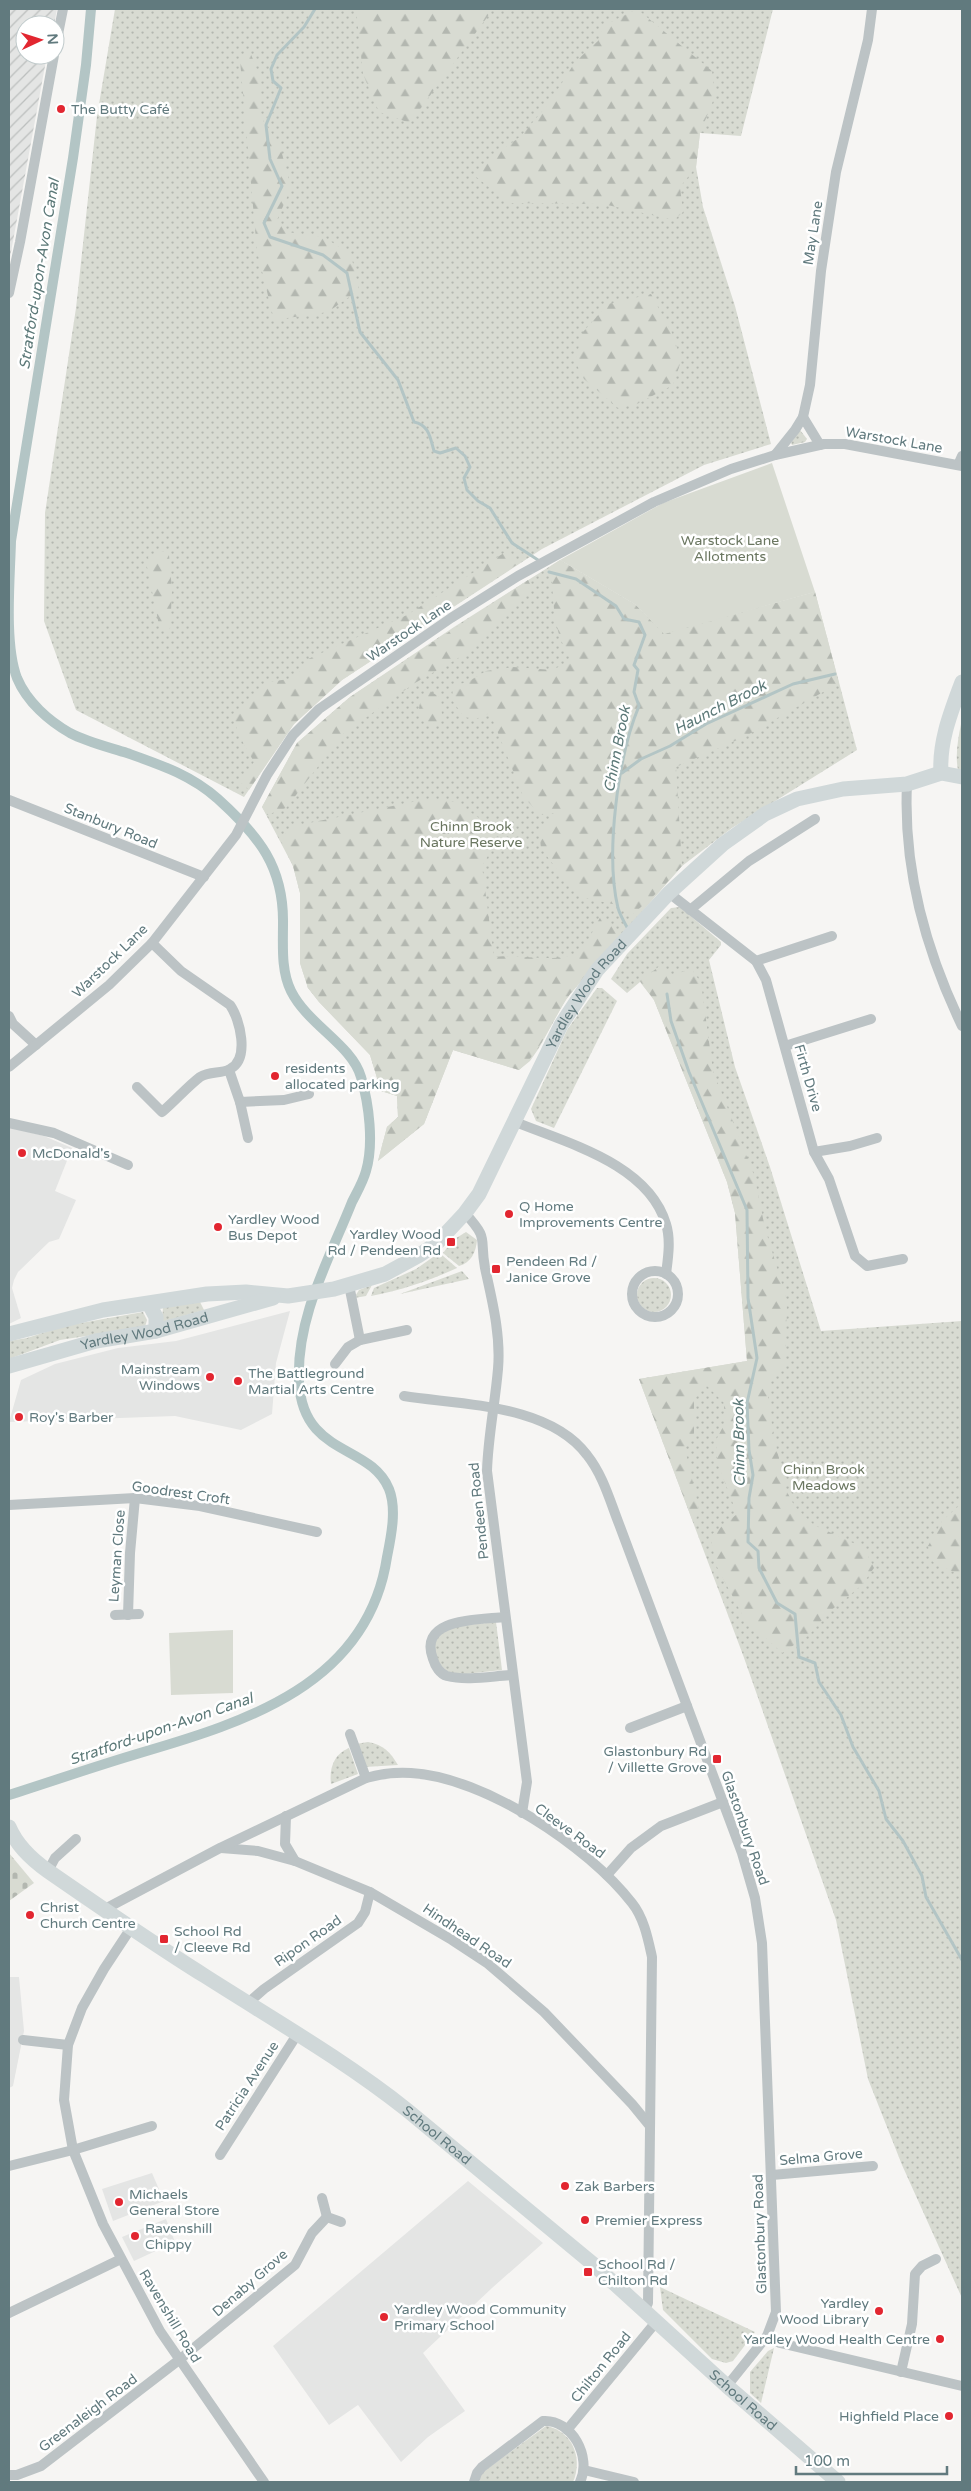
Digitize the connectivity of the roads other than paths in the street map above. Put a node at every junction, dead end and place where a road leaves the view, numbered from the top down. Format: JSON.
{"nodes":[{"id":1,"x":872,"y":9,"type":"edge"},
{"id":2,"x":52,"y":65,"type":"edge"},
{"id":3,"x":9,"y":293,"type":"edge"},
{"id":4,"x":803,"y":417,"type":"junction"},
{"id":5,"x":820,"y":445,"type":"junction"},
{"id":6,"x":774,"y":455,"type":"junction"},
{"id":7,"x":961,"y":462,"type":"edge"},
{"id":8,"x":962,"y":682,"type":"edge"},
{"id":9,"x":941,"y":773,"type":"junction"},
{"id":10,"x":962,"y":777,"type":"edge"},
{"id":11,"x":907,"y":784,"type":"junction"},
{"id":12,"x":9,"y":800,"type":"edge"},
{"id":13,"x":815,"y":819,"type":"dead end"},
{"id":14,"x":204,"y":877,"type":"junction"},
{"id":15,"x":669,"y":893,"type":"junction"},
{"id":16,"x":690,"y":910,"type":"junction"},
{"id":17,"x":832,"y":936,"type":"dead end"},
{"id":18,"x":152,"y":943,"type":"junction"},
{"id":19,"x":756,"y":962,"type":"junction"},
{"id":20,"x":9,"y":1016,"type":"edge"},
{"id":21,"x":871,"y":1019,"type":"dead end"},
{"id":22,"x":962,"y":1026,"type":"edge"},
{"id":23,"x":36,"y":1046,"type":"junction"},
{"id":24,"x":785,"y":1046,"type":"junction"},
{"id":25,"x":9,"y":1067,"type":"edge"},
{"id":26,"x":229,"y":1070,"type":"junction"},
{"id":27,"x":137,"y":1087,"type":"dead end"},
{"id":28,"x":309,"y":1094,"type":"dead end"},
{"id":29,"x":240,"y":1102,"type":"junction"},
{"id":30,"x":513,"y":1121,"type":"junction"},
{"id":31,"x":9,"y":1123,"type":"edge"},
{"id":32,"x":248,"y":1138,"type":"dead end"},
{"id":33,"x":877,"y":1138,"type":"dead end"},
{"id":34,"x":814,"y":1152,"type":"junction"},
{"id":35,"x":128,"y":1165,"type":"dead end"},
{"id":36,"x":465,"y":1213,"type":"junction"},
{"id":37,"x":903,"y":1259,"type":"dead end"},
{"id":38,"x":666,"y":1274,"type":"junction"},
{"id":39,"x":349,"y":1285,"type":"junction"},
{"id":40,"x":207,"y":1294,"type":"junction"},
{"id":41,"x":285,"y":1296,"type":"junction"},
{"id":42,"x":149,"y":1304,"type":"junction"},
{"id":43,"x":210,"y":1316,"type":"junction"},
{"id":44,"x":407,"y":1330,"type":"dead end"},
{"id":45,"x":156,"y":1331,"type":"junction"},
{"id":46,"x":9,"y":1334,"type":"edge"},
{"id":47,"x":360,"y":1340,"type":"junction"},
{"id":48,"x":335,"y":1364,"type":"dead end"},
{"id":49,"x":9,"y":1366,"type":"edge"},
{"id":50,"x":404,"y":1396,"type":"dead end"},
{"id":51,"x":492,"y":1409,"type":"junction"},
{"id":52,"x":135,"y":1498,"type":"junction"},
{"id":53,"x":9,"y":1505,"type":"edge"},
{"id":54,"x":317,"y":1532,"type":"dead end"},
{"id":55,"x":139,"y":1614,"type":"dead end"},
{"id":56,"x":116,"y":1615,"type":"dead end"},
{"id":57,"x":128,"y":1615,"type":"junction"},
{"id":58,"x":505,"y":1617,"type":"junction"},
{"id":59,"x":512,"y":1675,"type":"junction"},
{"id":60,"x":687,"y":1706,"type":"junction"},
{"id":61,"x":630,"y":1728,"type":"dead end"},
{"id":62,"x":350,"y":1734,"type":"dead end"},
{"id":63,"x":366,"y":1778,"type":"junction"},
{"id":64,"x":723,"y":1802,"type":"junction"},
{"id":65,"x":522,"y":1812,"type":"junction"},
{"id":66,"x":286,"y":1816,"type":"junction"},
{"id":67,"x":9,"y":1827,"type":"edge"},
{"id":68,"x":76,"y":1839,"type":"dead end"},
{"id":69,"x":220,"y":1848,"type":"junction"},
{"id":70,"x":295,"y":1861,"type":"junction"},
{"id":71,"x":48,"y":1871,"type":"junction"},
{"id":72,"x":607,"y":1875,"type":"junction"},
{"id":73,"x":370,"y":1892,"type":"junction"},
{"id":74,"x":105,"y":1909,"type":"junction"},
{"id":75,"x":131,"y":1928,"type":"junction"},
{"id":76,"x":248,"y":2003,"type":"junction"},
{"id":77,"x":298,"y":2033,"type":"junction"},
{"id":78,"x":22,"y":2040,"type":"dead end"},
{"id":79,"x":68,"y":2045,"type":"junction"},
{"id":80,"x":152,"y":2126,"type":"dead end"},
{"id":81,"x":650,"y":2126,"type":"junction"},
{"id":82,"x":73,"y":2150,"type":"junction"},
{"id":83,"x":220,"y":2155,"type":"dead end"},
{"id":84,"x":9,"y":2166,"type":"edge"},
{"id":85,"x":873,"y":2166,"type":"dead end"},
{"id":86,"x":772,"y":2175,"type":"junction"},
{"id":87,"x":322,"y":2198,"type":"dead end"},
{"id":88,"x":327,"y":2217,"type":"junction"},
{"id":89,"x":341,"y":2222,"type":"dead end"},
{"id":90,"x":121,"y":2259,"type":"junction"},
{"id":91,"x":936,"y":2259,"type":"dead end"},
{"id":92,"x":644,"y":2311,"type":"junction"},
{"id":93,"x":9,"y":2314,"type":"edge"},
{"id":94,"x":656,"y":2322,"type":"junction"},
{"id":95,"x":767,"y":2336,"type":"junction"},
{"id":96,"x":179,"y":2360,"type":"junction"},
{"id":97,"x":901,"y":2372,"type":"junction"},
{"id":98,"x":726,"y":2386,"type":"junction"},
{"id":99,"x":962,"y":2386,"type":"edge"},
{"id":100,"x":567,"y":2430,"type":"junction"},
{"id":101,"x":584,"y":2470,"type":"junction"},
{"id":102,"x":9,"y":2475,"type":"edge"},
{"id":103,"x":264,"y":2482,"type":"edge"},
{"id":104,"x":474,"y":2482,"type":"edge"},
{"id":105,"x":580,"y":2482,"type":"edge"},
{"id":106,"x":634,"y":2482,"type":"edge"},
{"id":107,"x":838,"y":2482,"type":"edge"}],
"edges":[{"from":1,"to":4,"type":"street","name":"May Lane"},
{"from":2,"to":3,"type":"street"},
{"from":4,"to":5,"type":"street"},
{"from":4,"to":6,"type":"street","name":"May Lane"},
{"from":5,"to":6,"type":"street","name":"Warstock Lane"},
{"from":5,"to":7,"type":"street","name":"Warstock Lane"},
{"from":6,"to":14,"type":"street","name":"Warstock Lane"},
{"from":8,"to":9,"type":"street"},
{"from":9,"to":10,"type":"street","name":"Yardley Wood Road"},
{"from":9,"to":11,"type":"street","name":"Yardley Wood Road"},
{"from":11,"to":15,"type":"street","name":"Yardley Wood Road"},
{"from":11,"to":22,"type":"street"},
{"from":12,"to":14,"type":"street","name":"Stanbury Road"},
{"from":13,"to":16,"type":"street"},
{"from":14,"to":18,"type":"street","name":"Warstock Lane"},
{"from":15,"to":16,"type":"street","name":"Firth Drive"},
{"from":15,"to":30,"type":"street","name":"Yardley Wood Road"},
{"from":16,"to":19,"type":"street","name":"Firth Drive"},
{"from":17,"to":19,"type":"street"},
{"from":18,"to":23,"type":"street","name":"Warstock Lane"},
{"from":18,"to":26,"type":"street"},
{"from":19,"to":24,"type":"street","name":"Firth Drive"},
{"from":20,"to":23,"type":"street"},
{"from":21,"to":24,"type":"street"},
{"from":23,"to":25,"type":"street","name":"Warstock Lane"},
{"from":24,"to":34,"type":"street","name":"Firth Drive"},
{"from":26,"to":27,"type":"street"},
{"from":26,"to":29,"type":"street"},
{"from":28,"to":29,"type":"street"},
{"from":29,"to":32,"type":"street"},
{"from":30,"to":36,"type":"street","name":"Yardley Wood Road"},
{"from":30,"to":38,"type":"street"},
{"from":31,"to":35,"type":"street"},
{"from":33,"to":34,"type":"street"},
{"from":34,"to":37,"type":"street","name":"Firth Drive"},
{"from":36,"to":39,"type":"street","name":"Yardley Wood Road"},
{"from":36,"to":51,"type":"street","name":"Pendeen Road"},
{"from":38,"to":38,"type":"street"},
{"from":39,"to":41,"type":"street","name":"Yardley Wood Road"},
{"from":39,"to":47,"type":"street"},
{"from":40,"to":41,"type":"street","name":"Yardley Wood Road"},
{"from":40,"to":42,"type":"street","name":"Yardley Wood Road"},
{"from":40,"to":43,"type":"street"},
{"from":41,"to":43,"type":"street","name":"Yardley Wood Road"},
{"from":42,"to":45,"type":"street"},
{"from":42,"to":46,"type":"street","name":"Yardley Wood Road"},
{"from":43,"to":45,"type":"street","name":"Yardley Wood Road"},
{"from":44,"to":47,"type":"street"},
{"from":45,"to":49,"type":"street","name":"Yardley Wood Road"},
{"from":47,"to":48,"type":"street"},
{"from":50,"to":51,"type":"street","name":"Glastonbury Road"},
{"from":51,"to":58,"type":"street","name":"Pendeen Road"},
{"from":51,"to":60,"type":"street","name":"Glastonbury Road"},
{"from":52,"to":53,"type":"street","name":"Goodrest Croft"},
{"from":52,"to":54,"type":"street","name":"Goodrest Croft"},
{"from":52,"to":57,"type":"street","name":"Leyman Close"},
{"from":55,"to":57,"type":"street","name":"Leyman Close"},
{"from":56,"to":57,"type":"street","name":"Leyman Close"},
{"from":58,"to":59,"type":"street","name":"Pendeen Road"},
{"from":58,"to":59,"type":"street"},
{"from":59,"to":65,"type":"street","name":"Pendeen Road"},
{"from":60,"to":61,"type":"street"},
{"from":60,"to":64,"type":"street","name":"Glastonbury Road"},
{"from":62,"to":63,"type":"street"},
{"from":63,"to":65,"type":"street","name":"Cleeve Road"},
{"from":63,"to":66,"type":"street","name":"Cleeve Road"},
{"from":64,"to":72,"type":"street"},
{"from":64,"to":86,"type":"street","name":"Glastonbury Road"},
{"from":65,"to":72,"type":"street","name":"Cleeve Road"},
{"from":66,"to":69,"type":"street","name":"Cleeve Road"},
{"from":66,"to":70,"type":"street"},
{"from":67,"to":71,"type":"street","name":"School Road"},
{"from":68,"to":71,"type":"street"},
{"from":69,"to":70,"type":"street","name":"Hindhead Road"},
{"from":69,"to":74,"type":"street","name":"Cleeve Road"},
{"from":70,"to":73,"type":"street","name":"Hindhead Road"},
{"from":71,"to":74,"type":"street","name":"School Road"},
{"from":72,"to":81,"type":"street","name":"Cleeve Road"},
{"from":73,"to":76,"type":"street","name":"Ripon Road"},
{"from":73,"to":81,"type":"street","name":"Hindhead Road"},
{"from":74,"to":75,"type":"street","name":"School Road"},
{"from":75,"to":76,"type":"street","name":"School Road"},
{"from":75,"to":79,"type":"street","name":"Ravenshill Road"},
{"from":76,"to":77,"type":"street","name":"School Road"},
{"from":77,"to":83,"type":"street","name":"Patricia Avenue"},
{"from":77,"to":92,"type":"street","name":"School Road"},
{"from":78,"to":79,"type":"street"},
{"from":79,"to":82,"type":"street","name":"Ravenshill Road"},
{"from":80,"to":82,"type":"street"},
{"from":81,"to":92,"type":"street","name":"Cleeve Road"},
{"from":82,"to":84,"type":"street"},
{"from":82,"to":90,"type":"street","name":"Ravenshill Road"},
{"from":85,"to":86,"type":"street","name":"Selma Grove"},
{"from":86,"to":95,"type":"street","name":"Glastonbury Road"},
{"from":87,"to":88,"type":"street"},
{"from":88,"to":89,"type":"street"},
{"from":88,"to":96,"type":"street","name":"Denaby Grove"},
{"from":90,"to":93,"type":"street"},
{"from":90,"to":96,"type":"street","name":"Ravenshill Road"},
{"from":91,"to":97,"type":"street"},
{"from":92,"to":94,"type":"street","name":"School Road"},
{"from":94,"to":98,"type":"street","name":"School Road"},
{"from":94,"to":100,"type":"street","name":"Chilton Road"},
{"from":95,"to":97,"type":"street"},
{"from":95,"to":98,"type":"street","name":"Glastonbury Road"},
{"from":96,"to":102,"type":"street","name":"Greenaleigh Road"},
{"from":96,"to":103,"type":"street","name":"Ravenshill Road"},
{"from":97,"to":99,"type":"street"},
{"from":98,"to":107,"type":"street","name":"School Road"},
{"from":100,"to":101,"type":"street"},
{"from":100,"to":104,"type":"street"},
{"from":101,"to":105,"type":"street"},
{"from":101,"to":106,"type":"street"}]}
